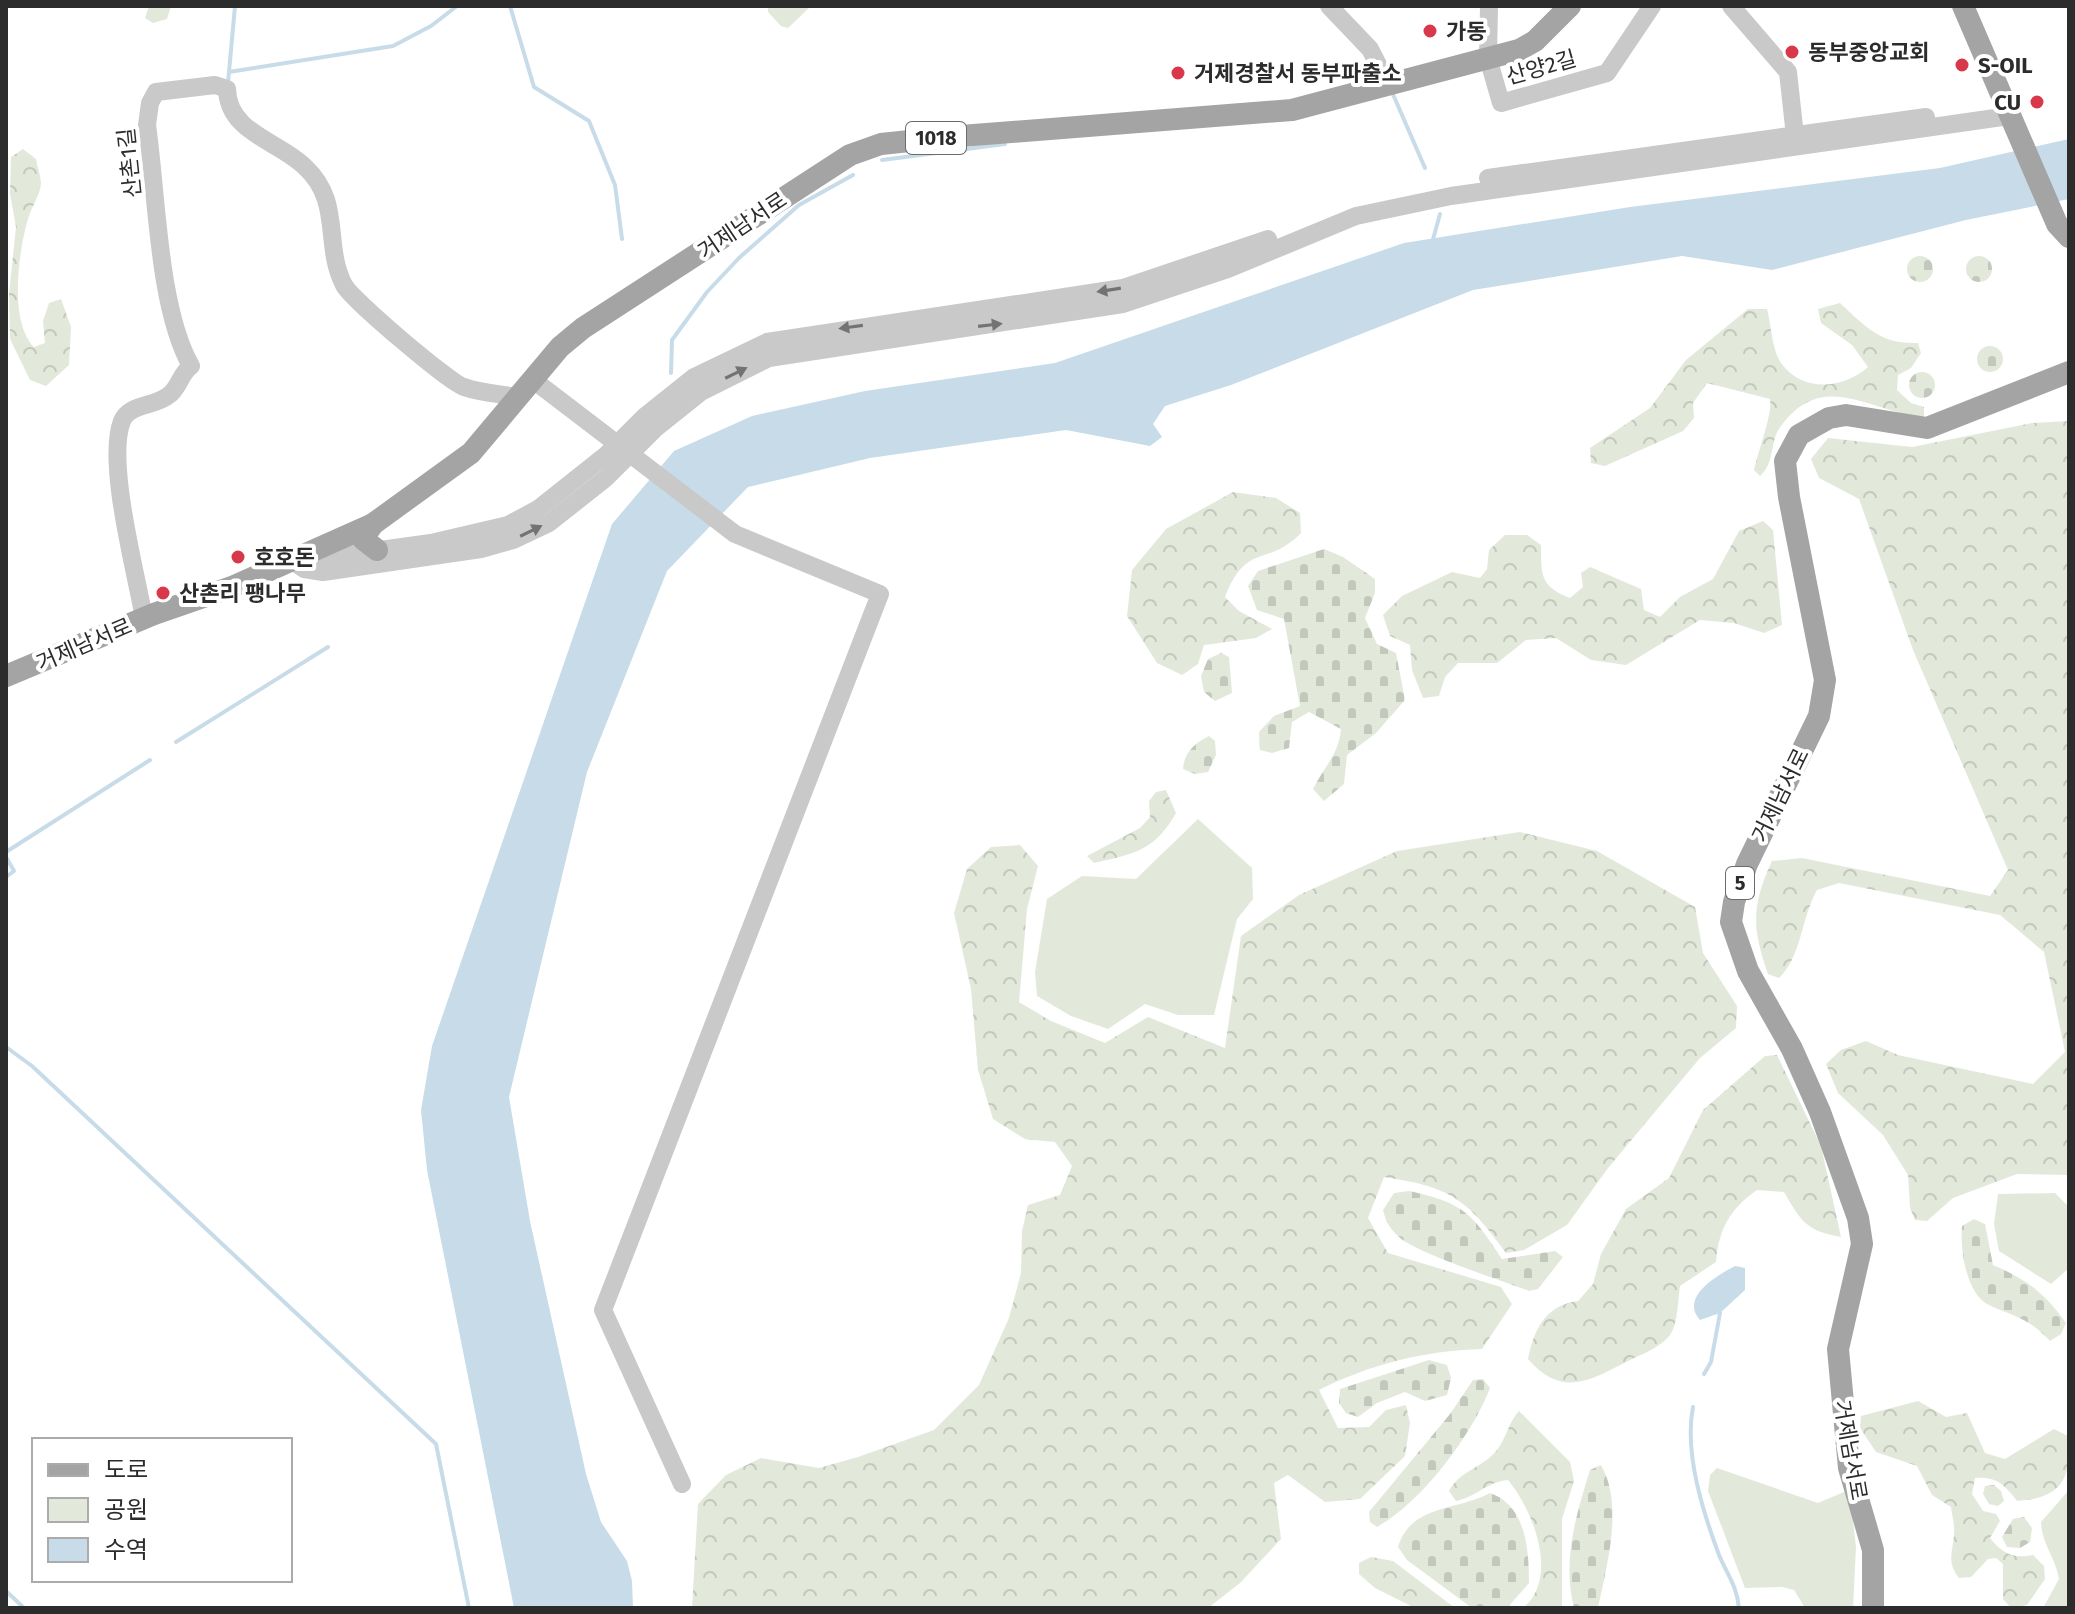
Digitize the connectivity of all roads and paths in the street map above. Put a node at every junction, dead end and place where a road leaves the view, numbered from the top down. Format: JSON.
{"nodes":[{"id":1,"x":1329,"y":6,"type":"edge"},
{"id":2,"x":1489,"y":6,"type":"edge"},
{"id":3,"x":1570,"y":6,"type":"edge"},
{"id":4,"x":1652,"y":6,"type":"edge"},
{"id":5,"x":1731,"y":6,"type":"edge"},
{"id":6,"x":1963,"y":6,"type":"edge"},
{"id":7,"x":1488,"y":58,"type":"junction"},
{"id":8,"x":1389,"y":86,"type":"junction"},
{"id":9,"x":2010,"y":119,"type":"junction"},
{"id":10,"x":1795,"y":142,"type":"junction"},
{"id":11,"x":2065,"y":233,"type":"edge"},
{"id":12,"x":2069,"y":372,"type":"edge"},
{"id":13,"x":525,"y":388,"type":"junction"},
{"id":14,"x":631,"y":454,"type":"junction"},
{"id":15,"x":373,"y":524,"type":"junction"},
{"id":16,"x":377,"y":550,"type":"junction"},
{"id":17,"x":306,"y":562,"type":"junction"},
{"id":18,"x":144,"y":618,"type":"junction"},
{"id":19,"x":6,"y":676,"type":"edge"},
{"id":20,"x":682,"y":1484,"type":"dead end"},
{"id":21,"x":1873,"y":1608,"type":"edge"}],
"edges":[{"from":1,"to":8,"type":"street"},
{"from":2,"to":7,"type":"street"},
{"from":3,"to":7,"type":"main road","name":"거제남서로","number":"1018"},
{"from":4,"to":7,"type":"street","name":"산양2길"},
{"from":5,"to":10,"type":"street"},
{"from":6,"to":9,"type":"main road"},
{"from":7,"to":8,"type":"main road","name":"거제남서로","number":"1018"},
{"from":8,"to":13,"type":"main road","name":"거제남서로","number":"1018"},
{"from":9,"to":10,"type":"street"},
{"from":9,"to":10,"type":"street"},
{"from":9,"to":11,"type":"main road"},
{"from":10,"to":14,"type":"street"},
{"from":12,"to":21,"type":"main road","name":"거제남서로","number":"5"},
{"from":13,"to":14,"type":"street"},
{"from":13,"to":15,"type":"main road","name":"거제남서로","number":"1018"},
{"from":13,"to":18,"type":"street","name":"산촌1길"},
{"from":14,"to":16,"type":"street"},
{"from":17,"to":14,"type":"street","one_way":true},
{"from":14,"to":20,"type":"street"},
{"from":15,"to":16,"type":"main road"},
{"from":15,"to":17,"type":"main road","name":"거제남서로"},
{"from":16,"to":17,"type":"street"},
{"from":17,"to":18,"type":"main road","name":"거제남서로"},
{"from":18,"to":19,"type":"main road","name":"거제남서로"}]}
